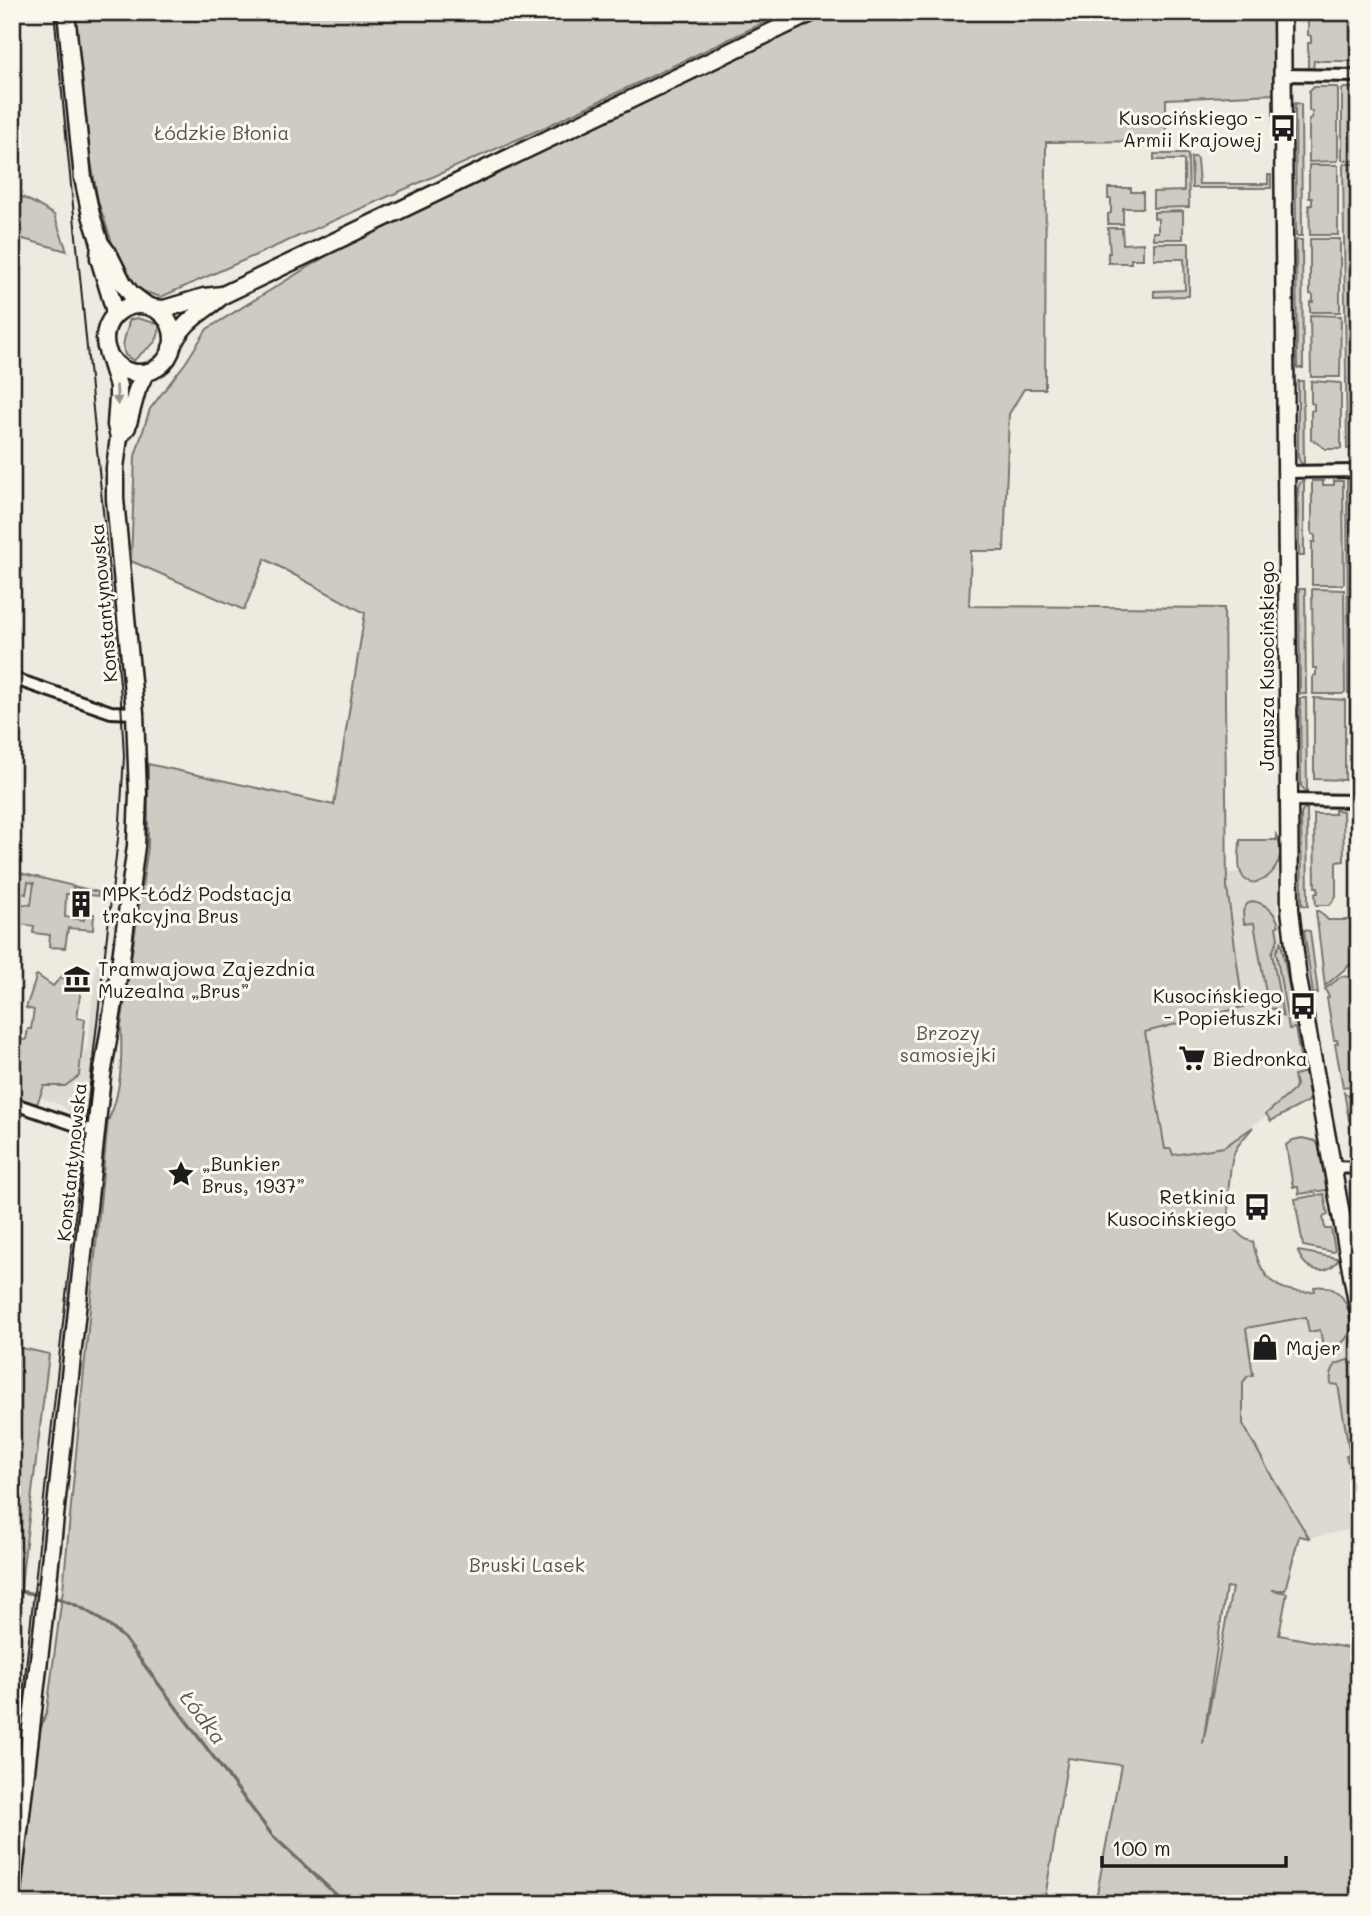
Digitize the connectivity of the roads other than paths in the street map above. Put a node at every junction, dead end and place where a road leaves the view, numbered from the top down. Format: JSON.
{"nodes":[{"id":1,"x":66,"y":12,"type":"edge"},
{"id":2,"x":813,"y":12,"type":"edge"},
{"id":3,"x":1282,"y":12,"type":"edge"},
{"id":4,"x":1282,"y":75,"type":"junction"},
{"id":5,"x":1359,"y":76,"type":"edge"},
{"id":6,"x":100,"y":243,"type":"junction"},
{"id":7,"x":223,"y":295,"type":"junction"},
{"id":8,"x":149,"y":307,"type":"junction"},
{"id":9,"x":114,"y":316,"type":"junction"},
{"id":10,"x":171,"y":348,"type":"junction"},
{"id":11,"x":108,"y":354,"type":"junction"},
{"id":12,"x":145,"y":373,"type":"junction"},
{"id":13,"x":119,"y":437,"type":"junction"},
{"id":14,"x":1359,"y":471,"type":"edge"},
{"id":15,"x":1286,"y":472,"type":"junction"},
{"id":16,"x":12,"y":678,"type":"edge"},
{"id":17,"x":135,"y":713,"type":"junction"},
{"id":18,"x":1288,"y":800,"type":"junction"},
{"id":19,"x":1359,"y":801,"type":"edge"},
{"id":20,"x":12,"y":1103,"type":"edge"},
{"id":21,"x":96,"y":1132,"type":"junction"},
{"id":22,"x":1332,"y":1167,"type":"junction"},
{"id":23,"x":1359,"y":1168,"type":"edge"},
{"id":24,"x":1359,"y":1313,"type":"edge"},
{"id":25,"x":12,"y":1891,"type":"edge"}],
"edges":[{"from":1,"to":6,"type":"main road"},
{"from":2,"to":7,"type":"main road"},
{"from":3,"to":4,"type":"main road","name":"Janusza Kusocińskiego"},
{"from":4,"to":5,"type":"street"},
{"from":4,"to":15,"type":"main road","name":"Janusza Kusocińskiego"},
{"from":6,"to":8,"type":"main road"},
{"from":6,"to":9,"type":"main road"},
{"from":7,"to":8,"type":"main road"},
{"from":7,"to":10,"type":"main road"},
{"from":8,"to":9,"type":"main road"},
{"from":8,"to":10,"type":"main road"},
{"from":9,"to":11,"type":"main road"},
{"from":10,"to":12,"type":"main road"},
{"from":11,"to":12,"type":"main road"},
{"from":11,"to":13,"type":"main road","name":"Konstantynowska","one_way":true},
{"from":12,"to":13,"type":"main road","name":"Konstantynowska"},
{"from":13,"to":17,"type":"main road","name":"Konstantynowska"},
{"from":14,"to":15,"type":"street"},
{"from":15,"to":18,"type":"main road","name":"Janusza Kusocińskiego"},
{"from":16,"to":17,"type":"street"},
{"from":17,"to":21,"type":"main road","name":"Konstantynowska"},
{"from":18,"to":19,"type":"street"},
{"from":18,"to":22,"type":"main road","name":"Janusza Kusocińskiego"},
{"from":20,"to":21,"type":"street"},
{"from":21,"to":25,"type":"main road","name":"Konstantynowska"},
{"from":22,"to":23,"type":"street"},
{"from":22,"to":24,"type":"main road","name":"Janusza Kusocińskiego"}]}
